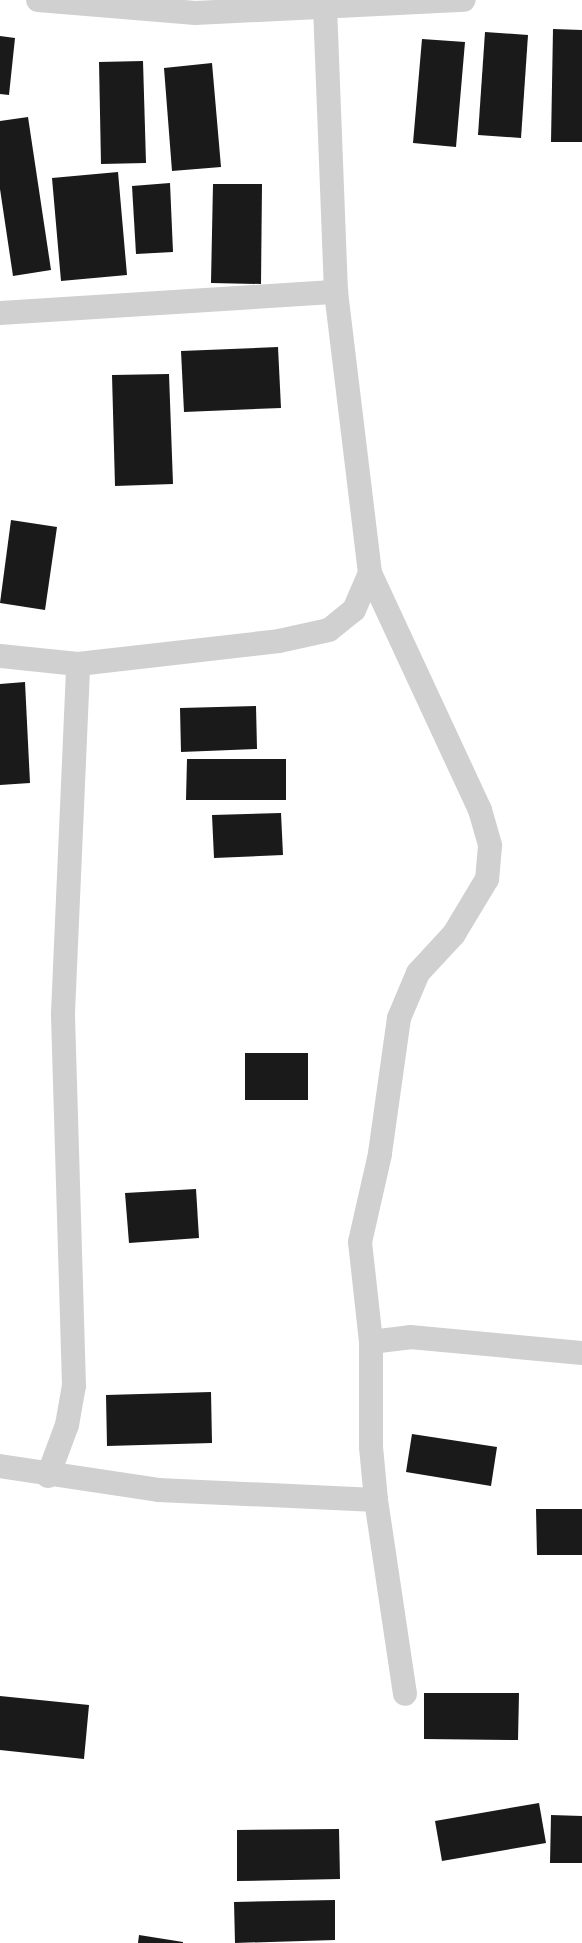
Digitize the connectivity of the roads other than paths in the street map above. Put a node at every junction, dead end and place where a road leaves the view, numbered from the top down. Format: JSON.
{"nodes":[{"id":1,"x":38,"y":0,"type":"edge"},
{"id":2,"x":464,"y":0,"type":"edge"},
{"id":3,"x":325,"y":10,"type":"junction"},
{"id":4,"x":336,"y":292,"type":"junction"},
{"id":5,"x":0,"y":313,"type":"edge"},
{"id":6,"x":370,"y":573,"type":"junction"},
{"id":7,"x":0,"y":656,"type":"edge"},
{"id":8,"x":78,"y":664,"type":"junction"},
{"id":9,"x":371,"y":1342,"type":"junction"},
{"id":10,"x":582,"y":1353,"type":"edge"},
{"id":11,"x":0,"y":1466,"type":"edge"},
{"id":12,"x":48,"y":1476,"type":"junction"},
{"id":13,"x":376,"y":1500,"type":"junction"},
{"id":14,"x":405,"y":1694,"type":"dead end"}],
"edges":[{"from":1,"to":3,"type":"street"},
{"from":2,"to":3,"type":"street"},
{"from":3,"to":4,"type":"street"},
{"from":4,"to":5,"type":"street"},
{"from":4,"to":6,"type":"street"},
{"from":6,"to":8,"type":"street"},
{"from":6,"to":9,"type":"street"},
{"from":7,"to":8,"type":"street"},
{"from":8,"to":12,"type":"street"},
{"from":9,"to":10,"type":"street"},
{"from":9,"to":13,"type":"street"},
{"from":11,"to":12,"type":"street"},
{"from":12,"to":13,"type":"street"},
{"from":13,"to":14,"type":"street"}]}
